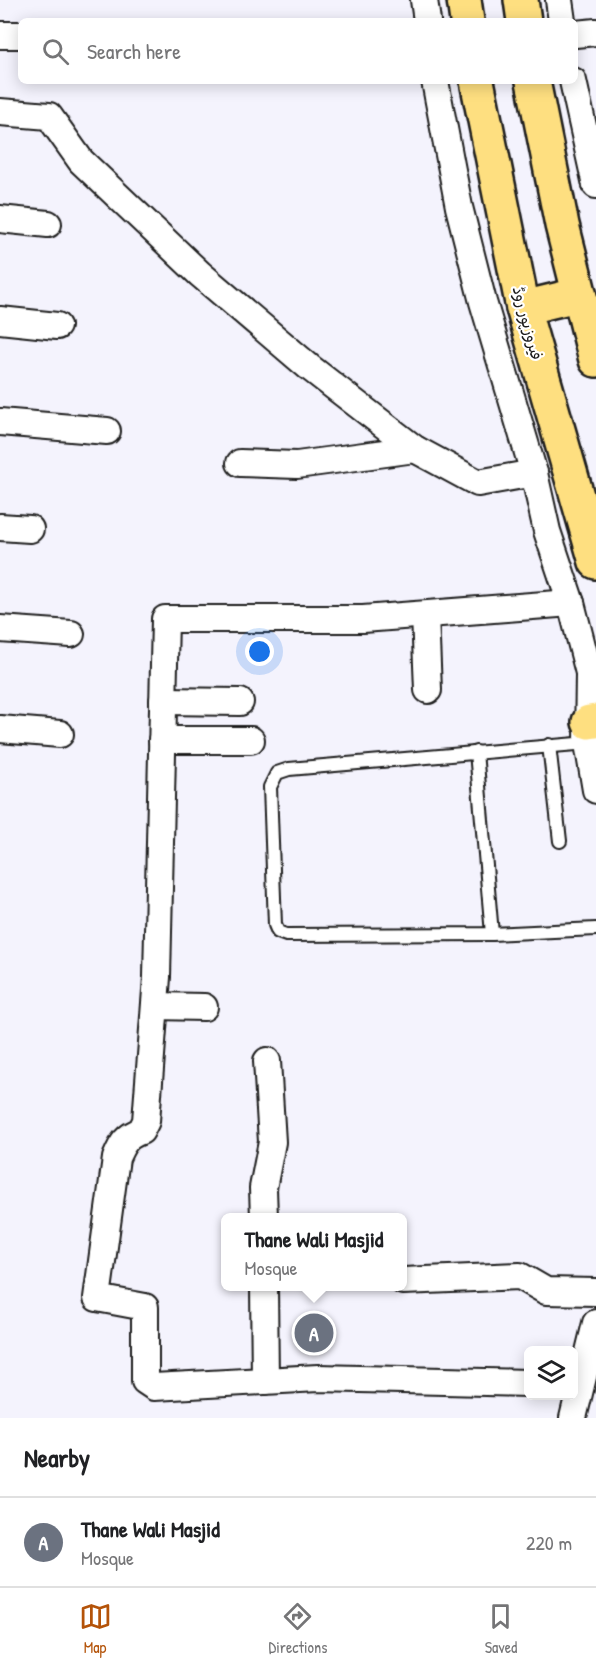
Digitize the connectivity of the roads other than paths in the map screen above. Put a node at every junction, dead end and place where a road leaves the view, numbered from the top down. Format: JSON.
{"nodes":[{"id":1,"x":424,"y":0,"type":"edge"},
{"id":2,"x":464,"y":0,"type":"edge"},
{"id":3,"x":521,"y":0,"type":"edge"},
{"id":4,"x":559,"y":0,"type":"edge"},
{"id":5,"x":427,"y":18,"type":"edge"},
{"id":6,"x":467,"y":18,"type":"edge"},
{"id":7,"x":524,"y":18,"type":"edge"},
{"id":8,"x":562,"y":18,"type":"edge"},
{"id":9,"x":596,"y":32,"type":"edge"},
{"id":10,"x":578,"y":33,"type":"edge"},
{"id":11,"x":0,"y":35,"type":"edge"},
{"id":12,"x":18,"y":35,"type":"edge"},
{"id":13,"x":436,"y":84,"type":"edge"},
{"id":14,"x":478,"y":84,"type":"edge"},
{"id":15,"x":534,"y":84,"type":"edge"},
{"id":16,"x":574,"y":84,"type":"edge"},
{"id":17,"x":0,"y":112,"type":"edge"},
{"id":18,"x":596,"y":185,"type":"edge"},
{"id":19,"x":0,"y":219,"type":"edge"},
{"id":20,"x":48,"y":224,"type":"dead end"},
{"id":21,"x":578,"y":295,"type":"junction"},
{"id":22,"x":523,"y":308,"type":"junction"},
{"id":23,"x":0,"y":320,"type":"edge"},
{"id":24,"x":57,"y":326,"type":"dead end"},
{"id":25,"x":596,"y":360,"type":"edge"},
{"id":26,"x":0,"y":422,"type":"edge"},
{"id":27,"x":107,"y":431,"type":"dead end"},
{"id":28,"x":415,"y":449,"type":"junction"},
{"id":29,"x":240,"y":464,"type":"dead end"},
{"id":30,"x":534,"y":473,"type":"junction"},
{"id":31,"x":0,"y":527,"type":"edge"},
{"id":32,"x":30,"y":529,"type":"dead end"},
{"id":33,"x":596,"y":562,"type":"edge"},
{"id":34,"x":572,"y":603,"type":"junction"},
{"id":35,"x":425,"y":615,"type":"junction"},
{"id":36,"x":0,"y":629,"type":"edge"},
{"id":37,"x":71,"y":634,"type":"dead end"},
{"id":38,"x":428,"y":690,"type":"dead end"},
{"id":39,"x":163,"y":701,"type":"junction"},
{"id":40,"x":240,"y":702,"type":"dead end"},
{"id":41,"x":0,"y":729,"type":"edge"},
{"id":42,"x":591,"y":729,"type":"edge"},
{"id":43,"x":60,"y":734,"type":"dead end"},
{"id":44,"x":162,"y":740,"type":"junction"},
{"id":45,"x":251,"y":740,"type":"dead end"},
{"id":46,"x":549,"y":745,"type":"junction"},
{"id":47,"x":476,"y":752,"type":"junction"},
{"id":48,"x":596,"y":790,"type":"edge"},
{"id":49,"x":560,"y":841,"type":"dead end"},
{"id":50,"x":596,"y":929,"type":"edge"},
{"id":51,"x":492,"y":934,"type":"junction"},
{"id":52,"x":155,"y":1006,"type":"junction"},
{"id":53,"x":204,"y":1006,"type":"dead end"},
{"id":54,"x":267,"y":1061,"type":"dead end"},
{"id":55,"x":264,"y":1213,"type":"edge"},
{"id":56,"x":407,"y":1281,"type":"edge"},
{"id":57,"x":264,"y":1291,"type":"edge"},
{"id":58,"x":596,"y":1292,"type":"edge"},
{"id":59,"x":596,"y":1323,"type":"edge"},
{"id":60,"x":265,"y":1381,"type":"junction"},
{"id":61,"x":578,"y":1382,"type":"edge"},
{"id":62,"x":524,"y":1383,"type":"edge"},
{"id":63,"x":575,"y":1400,"type":"edge"},
{"id":64,"x":573,"y":1418,"type":"edge"}],
"edges":[{"from":1,"to":5,"type":"street"},
{"from":2,"to":6,"type":"highway"},
{"from":3,"to":7,"type":"highway"},
{"from":4,"to":8,"type":"street"},
{"from":9,"to":10,"type":"street"},
{"from":11,"to":12,"type":"street"},
{"from":13,"to":30,"type":"street"},
{"from":14,"to":22,"type":"highway","name":"فیروزپور روڈ"},
{"from":15,"to":21,"type":"highway"},
{"from":16,"to":18,"type":"street"},
{"from":17,"to":28,"type":"street"},
{"from":19,"to":20,"type":"street"},
{"from":21,"to":22,"type":"highway"},
{"from":21,"to":25,"type":"highway"},
{"from":22,"to":33,"type":"highway","name":"فیروزپور روڈ"},
{"from":23,"to":24,"type":"street"},
{"from":26,"to":27,"type":"street"},
{"from":28,"to":29,"type":"street"},
{"from":28,"to":30,"type":"street"},
{"from":30,"to":34,"type":"street"},
{"from":31,"to":32,"type":"street"},
{"from":34,"to":35,"type":"street"},
{"from":34,"to":42,"type":"street"},
{"from":35,"to":38,"type":"street"},
{"from":35,"to":39,"type":"street"},
{"from":36,"to":37,"type":"street"},
{"from":39,"to":40,"type":"street"},
{"from":39,"to":44,"type":"street"},
{"from":41,"to":43,"type":"street"},
{"from":42,"to":46,"type":"lane"},
{"from":42,"to":48,"type":"street"},
{"from":44,"to":45,"type":"street"},
{"from":44,"to":52,"type":"street"},
{"from":46,"to":47,"type":"lane"},
{"from":46,"to":49,"type":"lane"},
{"from":47,"to":51,"type":"lane"},
{"from":47,"to":51,"type":"lane"},
{"from":50,"to":51,"type":"lane"},
{"from":52,"to":53,"type":"street"},
{"from":52,"to":60,"type":"street"},
{"from":54,"to":55,"type":"street"},
{"from":56,"to":58,"type":"street"},
{"from":57,"to":60,"type":"street"},
{"from":59,"to":61,"type":"street"},
{"from":60,"to":62,"type":"street"},
{"from":63,"to":64,"type":"street"}]}
